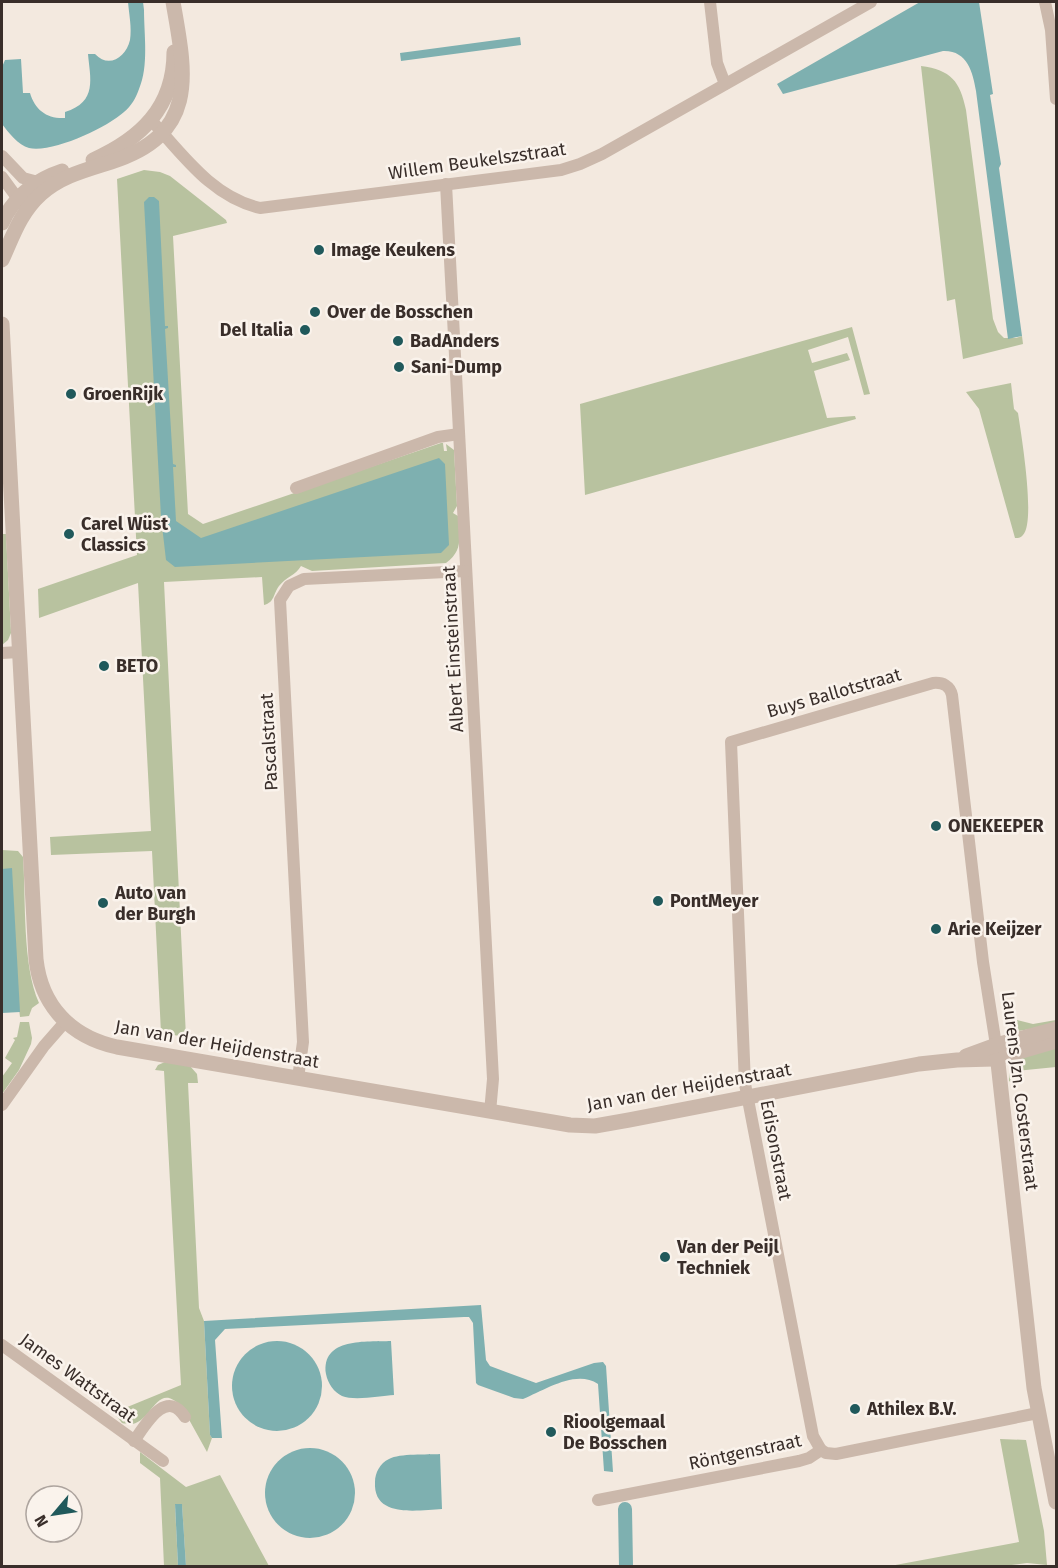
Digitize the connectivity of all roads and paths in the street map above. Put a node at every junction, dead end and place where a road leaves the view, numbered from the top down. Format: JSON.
{"nodes":[{"id":1,"x":173,"y":2,"type":"edge"},
{"id":2,"x":710,"y":2,"type":"edge"},
{"id":3,"x":871,"y":2,"type":"edge"},
{"id":4,"x":1046,"y":2,"type":"edge"},
{"id":5,"x":725,"y":84,"type":"junction"},
{"id":6,"x":1056,"y":99,"type":"edge"},
{"id":7,"x":151,"y":120,"type":"junction"},
{"id":8,"x":162,"y":133,"type":"junction"},
{"id":9,"x":2,"y":156,"type":"edge"},
{"id":10,"x":2,"y":177,"type":"edge"},
{"id":11,"x":38,"y":182,"type":"junction"},
{"id":12,"x":446,"y":184,"type":"junction"},
{"id":13,"x":37,"y":198,"type":"junction"},
{"id":14,"x":18,"y":199,"type":"junction"},
{"id":15,"x":2,"y":223,"type":"edge"},
{"id":16,"x":2,"y":260,"type":"edge"},
{"id":17,"x":2,"y":324,"type":"edge"},
{"id":18,"x":459,"y":434,"type":"junction"},
{"id":19,"x":6,"y":474,"type":"edge"},
{"id":20,"x":296,"y":488,"type":"dead end"},
{"id":21,"x":466,"y":572,"type":"junction"},
{"id":22,"x":19,"y":652,"type":"junction"},
{"id":23,"x":2,"y":653,"type":"edge"},
{"id":24,"x":946,"y":686,"type":"joint"},
{"id":25,"x":730,"y":742,"type":"joint"},
{"id":26,"x":65,"y":1022,"type":"junction"},
{"id":27,"x":1056,"y":1029,"type":"edge"},
{"id":28,"x":1056,"y":1041,"type":"edge"},
{"id":29,"x":996,"y":1051,"type":"junction"},
{"id":30,"x":298,"y":1078,"type":"junction"},
{"id":31,"x":747,"y":1098,"type":"junction"},
{"id":32,"x":2,"y":1105,"type":"edge"},
{"id":33,"x":490,"y":1112,"type":"junction"},
{"id":34,"x":2,"y":1345,"type":"edge"},
{"id":35,"x":1038,"y":1413,"type":"junction"},
{"id":36,"x":185,"y":1417,"type":"dead end"},
{"id":37,"x":134,"y":1441,"type":"junction"},
{"id":38,"x":821,"y":1450,"type":"junction"},
{"id":39,"x":163,"y":1461,"type":"dead end"},
{"id":40,"x":597,"y":1500,"type":"dead end"},
{"id":41,"x":1056,"y":1502,"type":"edge"}],
"edges":[{"from":1,"to":7,"type":"street"},
{"from":1,"to":8,"type":"street"},
{"from":2,"to":5,"type":"street"},
{"from":3,"to":5,"type":"street","name":"Willem Beukelszstraat"},
{"from":4,"to":6,"type":"street"},
{"from":5,"to":12,"type":"street","name":"Willem Beukelszstraat"},
{"from":7,"to":8,"type":"street","name":"Willem Beukelszstraat"},
{"from":7,"to":11,"type":"street"},
{"from":8,"to":12,"type":"street","name":"Willem Beukelszstraat"},
{"from":8,"to":13,"type":"street"},
{"from":9,"to":11,"type":"street"},
{"from":10,"to":14,"type":"street"},
{"from":11,"to":14,"type":"street"},
{"from":12,"to":18,"type":"street","name":"Albert Einsteinstraat"},
{"from":13,"to":14,"type":"street"},
{"from":13,"to":16,"type":"street"},
{"from":14,"to":15,"type":"street"},
{"from":17,"to":19,"type":"street","name":"Jan van der Heijdenstraat"},
{"from":18,"to":20,"type":"street"},
{"from":18,"to":21,"type":"street","name":"Albert Einsteinstraat"},
{"from":19,"to":22,"type":"street","name":"Jan van der Heijdenstraat"},
{"from":21,"to":30,"type":"street","name":"Pascalstraat"},
{"from":21,"to":33,"type":"street","name":"Albert Einsteinstraat"},
{"from":22,"to":23,"type":"street"},
{"from":22,"to":26,"type":"street","name":"Jan van der Heijdenstraat"},
{"from":24,"to":25,"type":"street","name":"Buys Ballotstraat"},
{"from":24,"to":29,"type":"street","name":"Laurens Jzn. Costerstraat"},
{"from":25,"to":31,"type":"street","name":"Edisonstraat"},
{"from":26,"to":30,"type":"street","name":"Jan van der Heijdenstraat"},
{"from":26,"to":32,"type":"street"},
{"from":27,"to":29,"type":"street","name":"Jan van der Heijdenstraat"},
{"from":28,"to":29,"type":"street","name":"Jan van der Heijdenstraat"},
{"from":29,"to":31,"type":"street","name":"Jan van der Heijdenstraat"},
{"from":29,"to":35,"type":"street","name":"Laurens Jzn. Costerstraat"},
{"from":30,"to":33,"type":"street","name":"Jan van der Heijdenstraat"},
{"from":31,"to":33,"type":"street","name":"Jan van der Heijdenstraat"},
{"from":31,"to":38,"type":"street","name":"Edisonstraat"},
{"from":34,"to":37,"type":"street","name":"James Wattstraat"},
{"from":35,"to":38,"type":"street","name":"Röntgenstraat"},
{"from":35,"to":41,"type":"street","name":"Laurens Jzn. Costerstraat"},
{"from":36,"to":37,"type":"street","name":"James Wattstraat"},
{"from":37,"to":39,"type":"street","name":"James Wattstraat"},
{"from":38,"to":40,"type":"street","name":"Röntgenstraat"}]}
